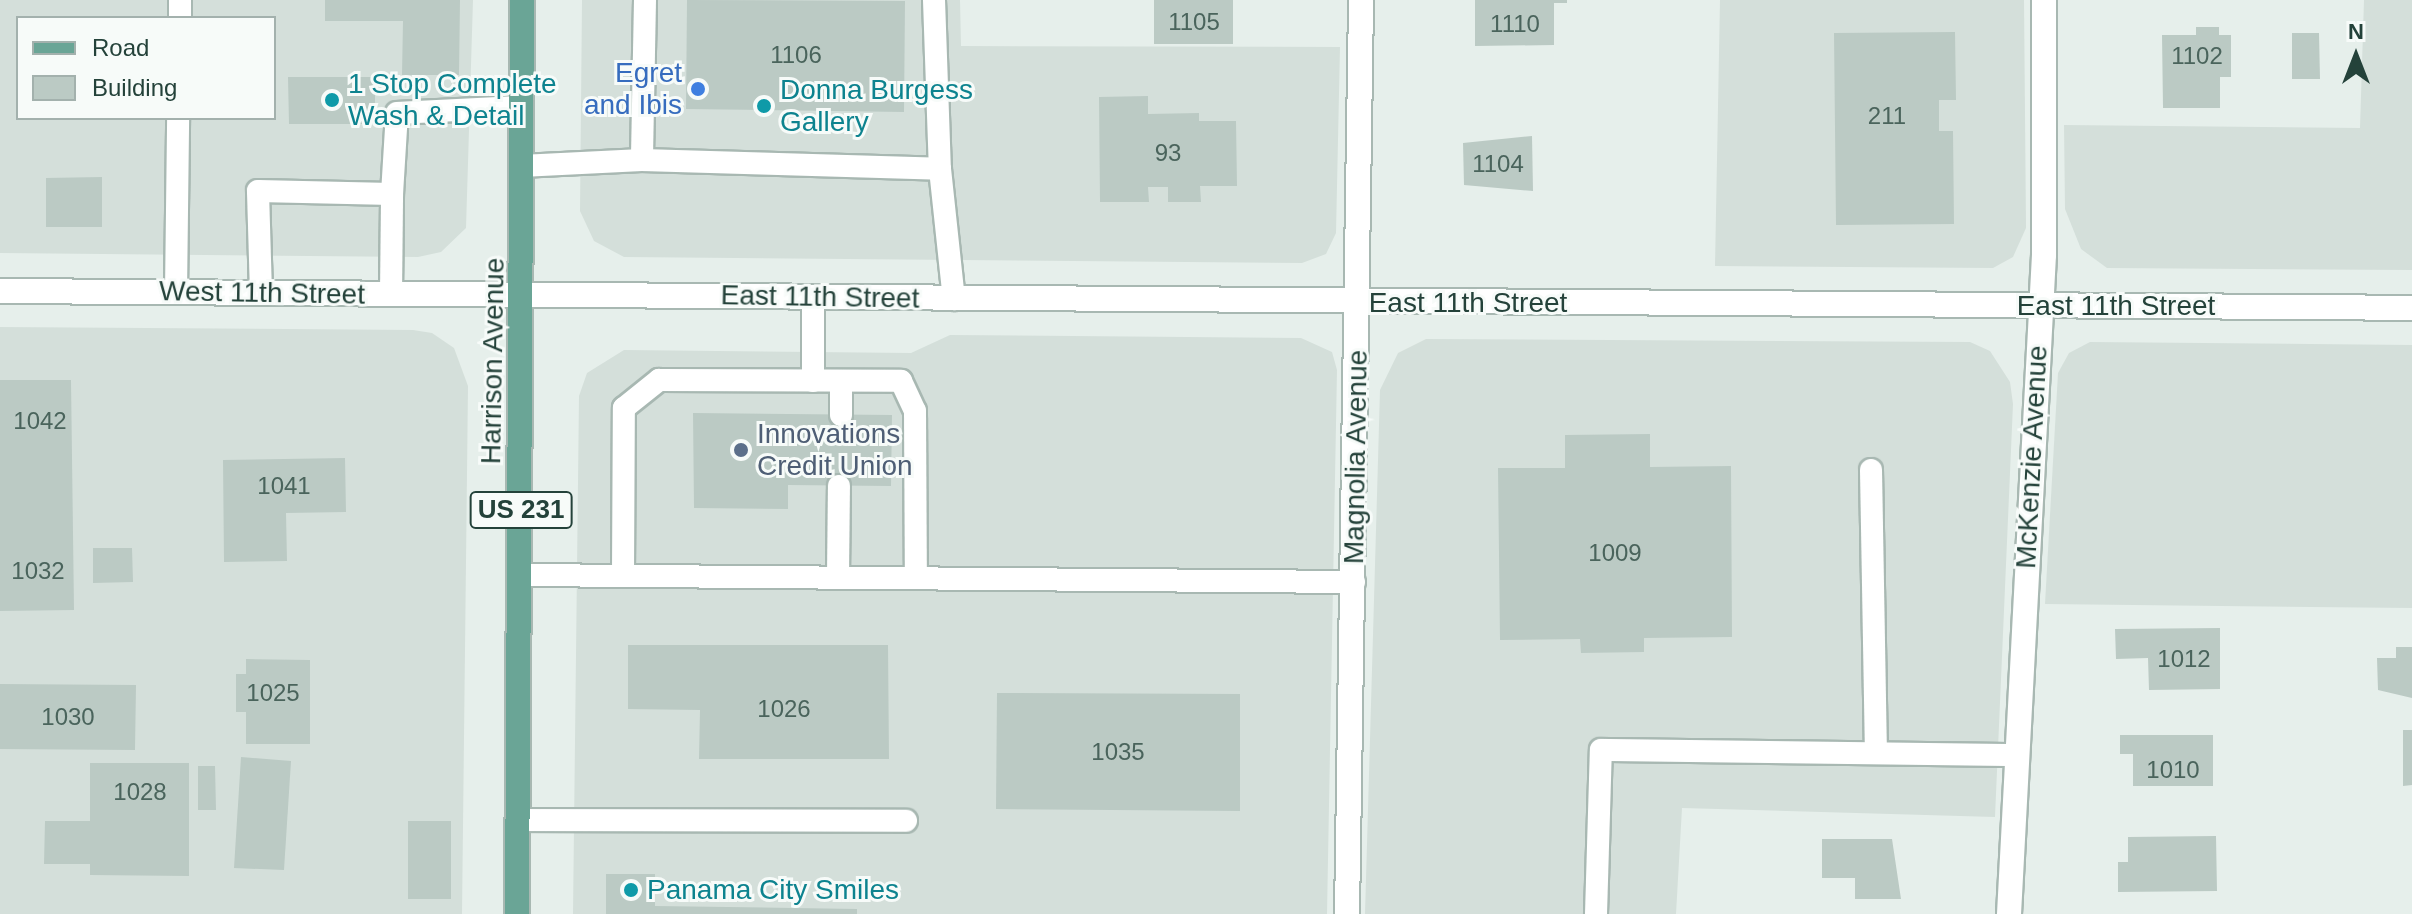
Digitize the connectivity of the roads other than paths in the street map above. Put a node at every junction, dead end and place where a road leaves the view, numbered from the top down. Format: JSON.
{"nodes":[{"id":1,"x":522,"y":0,"type":"edge"},
{"id":2,"x":645,"y":0,"type":"edge"},
{"id":3,"x":934,"y":0,"type":"edge"},
{"id":4,"x":1361,"y":0,"type":"edge"},
{"id":5,"x":2044,"y":0,"type":"edge"},
{"id":6,"x":518,"y":107,"type":"junction"},
{"id":7,"x":178,"y":120,"type":"edge"},
{"id":8,"x":642,"y":160,"type":"junction"},
{"id":9,"x":521,"y":166,"type":"junction"},
{"id":10,"x":940,"y":169,"type":"junction"},
{"id":11,"x":392,"y":194,"type":"junction"},
{"id":12,"x":0,"y":291,"type":"edge"},
{"id":13,"x":176,"y":292,"type":"junction"},
{"id":14,"x":261,"y":293,"type":"junction"},
{"id":15,"x":391,"y":295,"type":"junction"},
{"id":16,"x":523,"y":295,"type":"junction"},
{"id":17,"x":813,"y":297,"type":"junction"},
{"id":18,"x":954,"y":299,"type":"junction"},
{"id":19,"x":1358,"y":302,"type":"junction"},
{"id":20,"x":2040,"y":305,"type":"junction"},
{"id":21,"x":2412,"y":308,"type":"edge"},
{"id":22,"x":813,"y":381,"type":"junction"},
{"id":23,"x":841,"y":382,"type":"junction"},
{"id":24,"x":841,"y":415,"type":"dead end"},
{"id":25,"x":1871,"y":470,"type":"dead end"},
{"id":26,"x":839,"y":486,"type":"dead end"},
{"id":27,"x":623,"y":574,"type":"junction"},
{"id":28,"x":520,"y":575,"type":"junction"},
{"id":29,"x":838,"y":576,"type":"junction"},
{"id":30,"x":916,"y":577,"type":"junction"},
{"id":31,"x":1354,"y":582,"type":"junction"},
{"id":32,"x":1876,"y":749,"type":"junction"},
{"id":33,"x":2016,"y":755,"type":"junction"},
{"id":34,"x":518,"y":820,"type":"junction"},
{"id":35,"x":906,"y":821,"type":"dead end"},
{"id":36,"x":517,"y":914,"type":"edge"},
{"id":37,"x":1347,"y":914,"type":"edge"},
{"id":38,"x":1596,"y":914,"type":"edge"},
{"id":39,"x":2009,"y":914,"type":"edge"}],
"edges":[{"from":1,"to":6,"type":"main road","name":"Harrison Avenue","number":"US 231"},
{"from":2,"to":8,"type":"lane"},
{"from":3,"to":10,"type":"lane"},
{"from":4,"to":19,"type":"main road","name":"Magnolia Avenue"},
{"from":5,"to":20,"type":"main road","name":"McKenzie Avenue"},
{"from":6,"to":9,"type":"main road","name":"Harrison Avenue","number":"US 231"},
{"from":6,"to":11,"type":"lane"},
{"from":7,"to":13,"type":"lane"},
{"from":8,"to":9,"type":"lane"},
{"from":8,"to":10,"type":"lane"},
{"from":9,"to":16,"type":"main road","name":"Harrison Avenue","number":"US 231"},
{"from":10,"to":18,"type":"lane"},
{"from":11,"to":14,"type":"lane"},
{"from":11,"to":15,"type":"lane"},
{"from":12,"to":13,"type":"main road","name":"West 11th Street"},
{"from":13,"to":14,"type":"main road","name":"West 11th Street"},
{"from":14,"to":15,"type":"main road","name":"West 11th Street"},
{"from":15,"to":16,"type":"main road","name":"West 11th Street"},
{"from":16,"to":17,"type":"main road","name":"East 11th Street"},
{"from":16,"to":28,"type":"main road","name":"Harrison Avenue","number":"US 231"},
{"from":17,"to":18,"type":"main road","name":"East 11th Street"},
{"from":17,"to":22,"type":"lane"},
{"from":18,"to":19,"type":"main road","name":"East 11th Street"},
{"from":19,"to":20,"type":"main road","name":"East 11th Street"},
{"from":19,"to":31,"type":"main road","name":"Magnolia Avenue"},
{"from":20,"to":21,"type":"main road","name":"East 11th Street"},
{"from":20,"to":33,"type":"main road","name":"McKenzie Avenue"},
{"from":22,"to":23,"type":"lane"},
{"from":22,"to":27,"type":"lane"},
{"from":23,"to":24,"type":"lane"},
{"from":23,"to":30,"type":"lane"},
{"from":25,"to":32,"type":"lane"},
{"from":26,"to":29,"type":"lane"},
{"from":27,"to":28,"type":"lane"},
{"from":27,"to":29,"type":"lane"},
{"from":28,"to":34,"type":"main road","name":"Harrison Avenue","number":"US 231"},
{"from":29,"to":30,"type":"lane"},
{"from":30,"to":31,"type":"lane"},
{"from":31,"to":37,"type":"main road","name":"Magnolia Avenue"},
{"from":32,"to":33,"type":"lane"},
{"from":32,"to":38,"type":"lane"},
{"from":33,"to":39,"type":"main road","name":"McKenzie Avenue"},
{"from":34,"to":35,"type":"lane"},
{"from":34,"to":36,"type":"main road","name":"Harrison Avenue","number":"US 231"}]}
